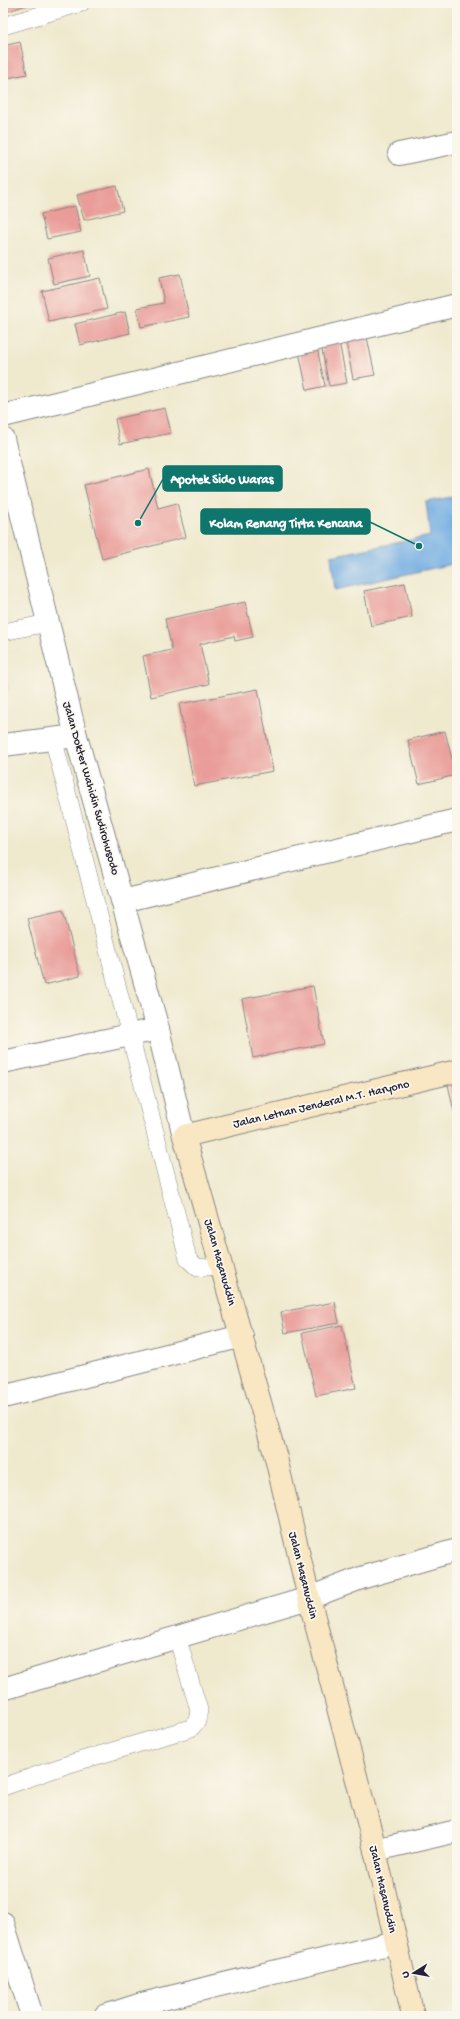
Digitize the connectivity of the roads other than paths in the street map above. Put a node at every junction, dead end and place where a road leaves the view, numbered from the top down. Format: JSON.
{"nodes":[{"id":1,"x":82,"y":3,"type":"edge"},
{"id":2,"x":3,"y":26,"type":"edge"},
{"id":3,"x":457,"y":142,"type":"edge"},
{"id":4,"x":399,"y":154,"type":"dead end"},
{"id":5,"x":457,"y":305,"type":"edge"},
{"id":6,"x":3,"y":416,"type":"edge"},
{"id":7,"x":4,"y":448,"type":"edge"},
{"id":8,"x":48,"y":623,"type":"junction"},
{"id":9,"x":3,"y":632,"type":"edge"},
{"id":10,"x":76,"y":736,"type":"junction"},
{"id":11,"x":53,"y":738,"type":"junction"},
{"id":12,"x":3,"y":745,"type":"edge"},
{"id":13,"x":457,"y":820,"type":"edge"},
{"id":14,"x":123,"y":901,"type":"junction"},
{"id":15,"x":158,"y":1029,"type":"junction"},
{"id":16,"x":131,"y":1035,"type":"junction"},
{"id":17,"x":3,"y":1062,"type":"edge"},
{"id":18,"x":457,"y":1071,"type":"edge"},
{"id":19,"x":184,"y":1136,"type":"junction"},
{"id":20,"x":222,"y":1265,"type":"junction"},
{"id":21,"x":242,"y":1336,"type":"junction"},
{"id":22,"x":3,"y":1397,"type":"edge"},
{"id":23,"x":457,"y":1550,"type":"edge"},
{"id":24,"x":309,"y":1598,"type":"junction"},
{"id":25,"x":177,"y":1637,"type":"junction"},
{"id":26,"x":3,"y":1689,"type":"edge"},
{"id":27,"x":3,"y":1787,"type":"edge"},
{"id":28,"x":457,"y":1831,"type":"edge"},
{"id":29,"x":375,"y":1850,"type":"junction"},
{"id":30,"x":3,"y":1923,"type":"edge"},
{"id":31,"x":396,"y":1942,"type":"junction"},
{"id":32,"x":32,"y":2016,"type":"edge"},
{"id":33,"x":105,"y":2016,"type":"edge"},
{"id":34,"x":414,"y":2016,"type":"edge"}],
"edges":[{"from":1,"to":2,"type":"lane"},
{"from":3,"to":4,"type":"street"},
{"from":5,"to":6,"type":"street"},
{"from":7,"to":8,"type":"street","name":"Jalan Dokter Wahidin Sudirohusodo"},
{"from":8,"to":9,"type":"lane"},
{"from":8,"to":10,"type":"street","name":"Jalan Dokter Wahidin Sudirohusodo"},
{"from":10,"to":11,"type":"street"},
{"from":10,"to":14,"type":"street","name":"Jalan Dokter Wahidin Sudirohusodo"},
{"from":11,"to":12,"type":"street"},
{"from":11,"to":16,"type":"lane"},
{"from":13,"to":14,"type":"street"},
{"from":14,"to":15,"type":"street","name":"Jalan Dokter Wahidin Sudirohusodo"},
{"from":15,"to":16,"type":"street"},
{"from":15,"to":19,"type":"street","name":"Jalan Dokter Wahidin Sudirohusodo"},
{"from":16,"to":17,"type":"street"},
{"from":16,"to":20,"type":"lane"},
{"from":18,"to":19,"type":"main road","name":"Jalan Letnan Jenderal M.T. Haryono"},
{"from":19,"to":20,"type":"main road","name":"Jalan Hasanuddin"},
{"from":20,"to":21,"type":"main road","name":"Jalan Hasanuddin"},
{"from":21,"to":22,"type":"street"},
{"from":21,"to":24,"type":"main road","name":"Jalan Hasanuddin"},
{"from":23,"to":24,"type":"street"},
{"from":24,"to":25,"type":"street"},
{"from":24,"to":29,"type":"main road","name":"Jalan Hasanuddin"},
{"from":25,"to":26,"type":"street"},
{"from":25,"to":27,"type":"lane"},
{"from":28,"to":29,"type":"street"},
{"from":29,"to":31,"type":"main road","name":"Jalan Hasanuddin"},
{"from":30,"to":32,"type":"street"},
{"from":31,"to":33,"type":"street"},
{"from":31,"to":34,"type":"main road","name":"Jalan Hasanuddin"}]}
